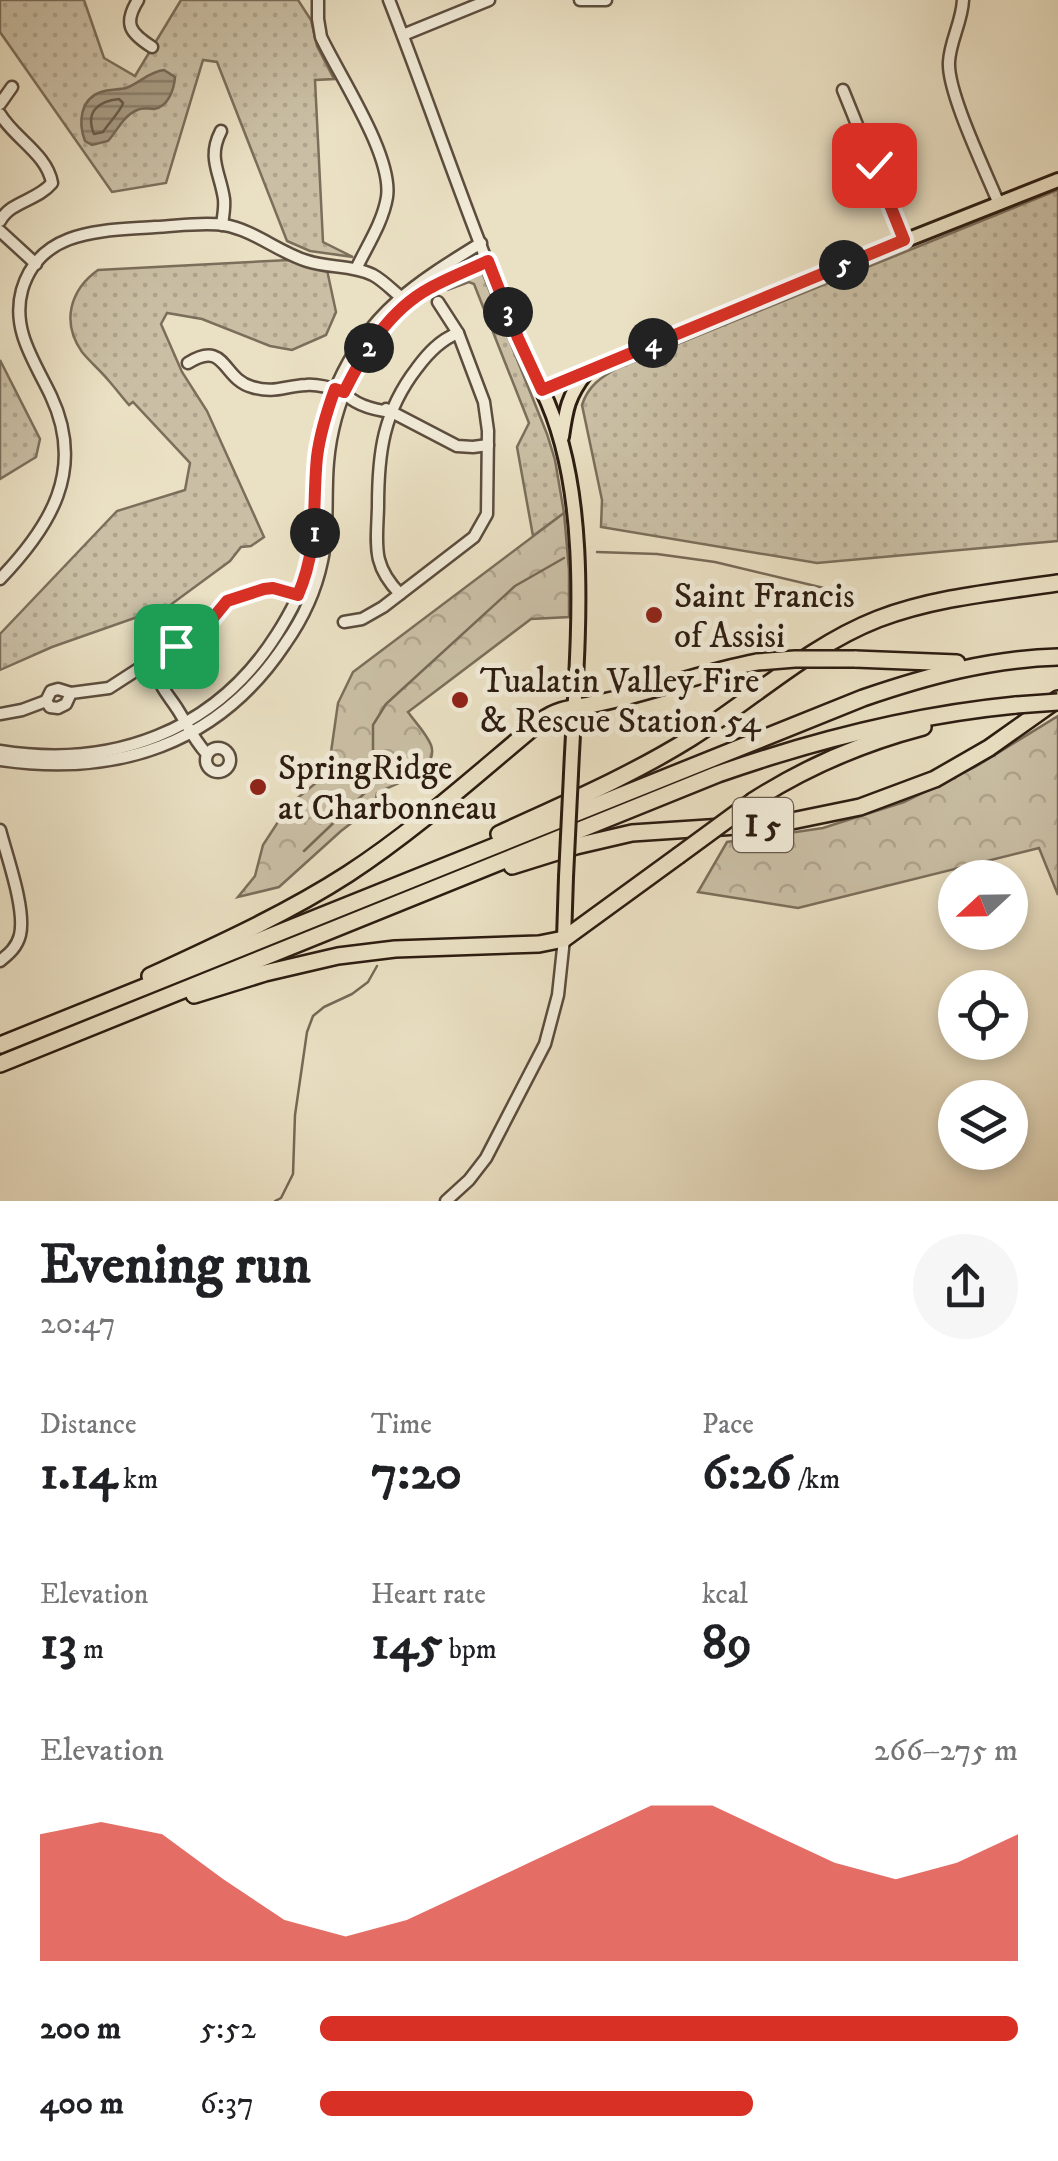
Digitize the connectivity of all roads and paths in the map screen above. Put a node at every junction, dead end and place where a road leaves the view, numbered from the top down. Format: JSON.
{"nodes":[{"id":1,"x":138,"y":0,"type":"edge"},
{"id":2,"x":318,"y":0,"type":"edge"},
{"id":3,"x":388,"y":0,"type":"edge"},
{"id":4,"x":490,"y":0,"type":"edge"},
{"id":5,"x":580,"y":0,"type":"edge"},
{"id":6,"x":606,"y":0,"type":"edge"},
{"id":7,"x":963,"y":0,"type":"edge"},
{"id":8,"x":403,"y":35,"type":"junction"},
{"id":9,"x":152,"y":47,"type":"dead end"},
{"id":10,"x":12,"y":88,"type":"dead end"},
{"id":11,"x":844,"y":90,"type":"dead end"},
{"id":12,"x":0,"y":104,"type":"edge"},
{"id":13,"x":0,"y":114,"type":"edge"},
{"id":14,"x":220,"y":131,"type":"dead end"},
{"id":15,"x":1058,"y":180,"type":"edge"},
{"id":16,"x":999,"y":204,"type":"junction"},
{"id":17,"x":0,"y":221,"type":"edge"},
{"id":18,"x":222,"y":225,"type":"junction"},
{"id":19,"x":0,"y":231,"type":"edge"},
{"id":20,"x":904,"y":240,"type":"junction"},
{"id":21,"x":481,"y":243,"type":"junction"},
{"id":22,"x":488,"y":261,"type":"junction"},
{"id":23,"x":36,"y":264,"type":"junction"},
{"id":24,"x":356,"y":269,"type":"junction"},
{"id":25,"x":404,"y":300,"type":"junction"},
{"id":26,"x":438,"y":302,"type":"dead end"},
{"id":27,"x":458,"y":333,"type":"junction"},
{"id":28,"x":188,"y":363,"type":"dead end"},
{"id":29,"x":588,"y":370,"type":"junction"},
{"id":30,"x":339,"y":390,"type":"junction"},
{"id":31,"x":542,"y":390,"type":"junction"},
{"id":32,"x":390,"y":412,"type":"junction"},
{"id":33,"x":561,"y":444,"type":"junction"},
{"id":34,"x":488,"y":445,"type":"junction"},
{"id":35,"x":0,"y":579,"type":"edge"},
{"id":36,"x":1058,"y":583,"type":"edge"},
{"id":37,"x":400,"y":594,"type":"junction"},
{"id":38,"x":304,"y":597,"type":"junction"},
{"id":39,"x":344,"y":622,"type":"dead end"},
{"id":40,"x":176,"y":646,"type":"junction"},
{"id":41,"x":1058,"y":657,"type":"edge"},
{"id":42,"x":161,"y":662,"type":"junction"},
{"id":43,"x":996,"y":663,"type":"junction"},
{"id":44,"x":1058,"y":700,"type":"edge"},
{"id":45,"x":574,"y":706,"type":"junction"},
{"id":46,"x":994,"y":707,"type":"junction"},
{"id":47,"x":0,"y":714,"type":"edge"},
{"id":48,"x":188,"y":728,"type":"junction"},
{"id":49,"x":0,"y":751,"type":"edge"},
{"id":50,"x":207,"y":754,"type":"dead end"},
{"id":51,"x":0,"y":760,"type":"edge"},
{"id":52,"x":0,"y":830,"type":"edge"},
{"id":53,"x":415,"y":878,"type":"junction"},
{"id":54,"x":445,"y":884,"type":"junction"},
{"id":55,"x":564,"y":939,"type":"junction"},
{"id":56,"x":0,"y":961,"type":"edge"},
{"id":57,"x":75,"y":1014,"type":"junction"},
{"id":58,"x":108,"y":1020,"type":"junction"},
{"id":59,"x":0,"y":1045,"type":"edge"},
{"id":60,"x":0,"y":1064,"type":"edge"},
{"id":61,"x":469,"y":1180,"type":"junction"},
{"id":62,"x":446,"y":1201,"type":"edge"},
{"id":63,"x":461,"y":1201,"type":"edge"}],
"edges":[{"from":1,"to":9,"type":"street"},
{"from":2,"to":24,"type":"street"},
{"from":3,"to":8,"type":"street"},
{"from":4,"to":8,"type":"street"},
{"from":5,"to":6,"type":"street"},
{"from":7,"to":16,"type":"street"},
{"from":8,"to":21,"type":"street"},
{"from":10,"to":12,"type":"street"},
{"from":11,"to":20,"type":"street"},
{"from":13,"to":17,"type":"street"},
{"from":14,"to":18,"type":"street"},
{"from":15,"to":16,"type":"main road"},
{"from":16,"to":20,"type":"main road"},
{"from":18,"to":23,"type":"street"},
{"from":18,"to":24,"type":"street"},
{"from":19,"to":23,"type":"street"},
{"from":20,"to":29,"type":"main road"},
{"from":21,"to":22,"type":"street"},
{"from":21,"to":25,"type":"street"},
{"from":22,"to":25,"type":"street"},
{"from":22,"to":31,"type":"street"},
{"from":23,"to":35,"type":"street"},
{"from":24,"to":25,"type":"street"},
{"from":25,"to":30,"type":"street"},
{"from":26,"to":27,"type":"street"},
{"from":27,"to":32,"type":"street"},
{"from":27,"to":34,"type":"street"},
{"from":28,"to":30,"type":"street"},
{"from":29,"to":31,"type":"main road"},
{"from":29,"to":33,"type":"main road"},
{"from":30,"to":32,"type":"street"},
{"from":30,"to":38,"type":"street"},
{"from":31,"to":33,"type":"main road"},
{"from":32,"to":34,"type":"street"},
{"from":32,"to":37,"type":"street"},
{"from":33,"to":45,"type":"main road"},
{"from":34,"to":37,"type":"street"},
{"from":36,"to":53,"type":"highway","number":"I 5"},
{"from":37,"to":39,"type":"street"},
{"from":38,"to":40,"type":"street"},
{"from":38,"to":48,"type":"street"},
{"from":40,"to":42,"type":"street"},
{"from":40,"to":42,"type":"street"},
{"from":41,"to":43,"type":"highway","number":"I 5"},
{"from":42,"to":47,"type":"street"},
{"from":42,"to":48,"type":"street"},
{"from":43,"to":45,"type":"highway","number":"I 5","bridge":true},
{"from":43,"to":53,"type":"highway","number":"I 5"},
{"from":44,"to":46,"type":"highway","number":"I 5","bridge":true},
{"from":44,"to":54,"type":"highway","number":"I 5"},
{"from":45,"to":55,"type":"main road","bridge":true},
{"from":45,"to":57,"type":"highway","number":"I 5"},
{"from":46,"to":54,"type":"highway","number":"I 5"},
{"from":46,"to":55,"type":"highway","number":"I 5","bridge":true},
{"from":48,"to":49,"type":"street"},
{"from":48,"to":50,"type":"street"},
{"from":48,"to":51,"type":"street"},
{"from":52,"to":56,"type":"street"},
{"from":53,"to":57,"type":"highway","number":"I 5"},
{"from":54,"to":58,"type":"highway","number":"I 5"},
{"from":55,"to":58,"type":"highway","number":"I 5"},
{"from":55,"to":61,"type":"street"},
{"from":57,"to":59,"type":"highway","number":"I 5"},
{"from":58,"to":60,"type":"highway","number":"I 5"},
{"from":61,"to":62,"type":"street"},
{"from":61,"to":63,"type":"street"}]}
